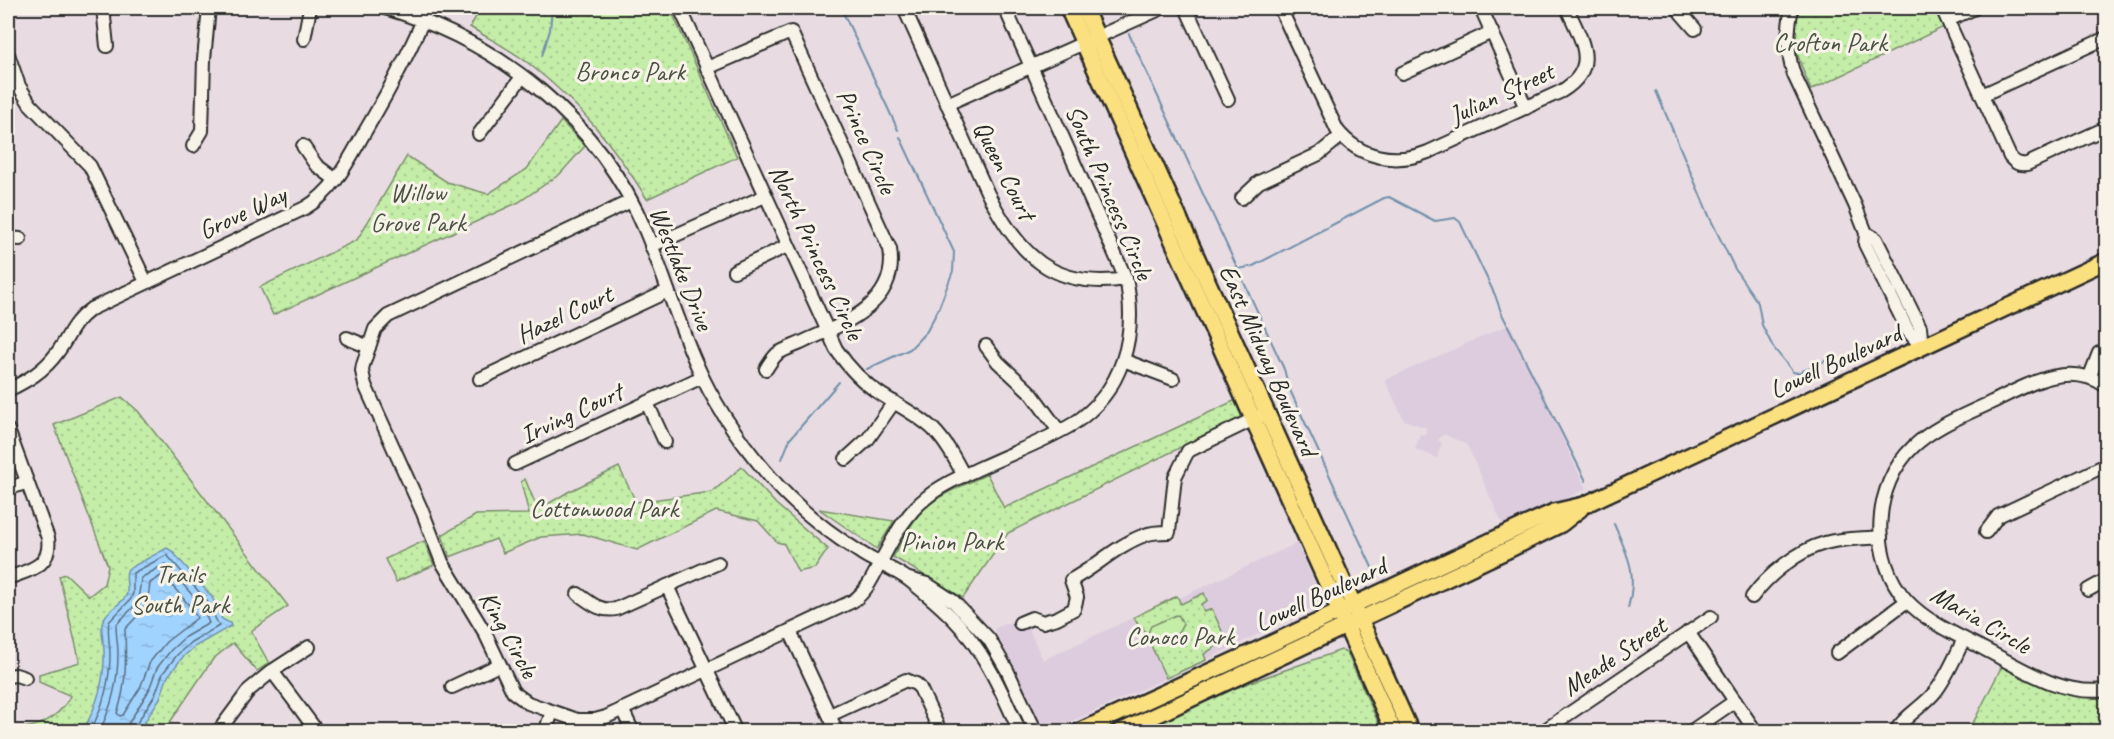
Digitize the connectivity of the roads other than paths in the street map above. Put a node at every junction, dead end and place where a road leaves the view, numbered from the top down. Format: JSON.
{"nodes":[{"id":1,"x":103,"y":8,"type":"edge"},
{"id":2,"x":209,"y":8,"type":"edge"},
{"id":3,"x":310,"y":8,"type":"edge"},
{"id":4,"x":385,"y":8,"type":"edge"},
{"id":5,"x":428,"y":8,"type":"edge"},
{"id":6,"x":680,"y":8,"type":"edge"},
{"id":7,"x":904,"y":8,"type":"edge"},
{"id":8,"x":1005,"y":8,"type":"edge"},
{"id":9,"x":1068,"y":8,"type":"edge"},
{"id":10,"x":1084,"y":8,"type":"edge"},
{"id":11,"x":1162,"y":8,"type":"edge"},
{"id":12,"x":1186,"y":8,"type":"edge"},
{"id":13,"x":1280,"y":8,"type":"edge"},
{"id":14,"x":1481,"y":8,"type":"edge"},
{"id":15,"x":1567,"y":8,"type":"edge"},
{"id":16,"x":1678,"y":8,"type":"edge"},
{"id":17,"x":1792,"y":8,"type":"edge"},
{"id":18,"x":1942,"y":8,"type":"edge"},
{"id":19,"x":1975,"y":8,"type":"edge"},
{"id":20,"x":423,"y":20,"type":"junction"},
{"id":21,"x":1948,"y":20,"type":"junction"},
{"id":22,"x":1695,"y":29,"type":"dead end"},
{"id":23,"x":1492,"y":32,"type":"junction"},
{"id":24,"x":2106,"y":38,"type":"edge"},
{"id":25,"x":304,"y":39,"type":"dead end"},
{"id":26,"x":1090,"y":40,"type":"junction"},
{"id":27,"x":107,"y":46,"type":"dead end"},
{"id":28,"x":8,"y":54,"type":"edge"},
{"id":29,"x":1032,"y":66,"type":"junction"},
{"id":30,"x":707,"y":68,"type":"junction"},
{"id":31,"x":1402,"y":73,"type":"dead end"},
{"id":32,"x":522,"y":77,"type":"junction"},
{"id":33,"x":1982,"y":95,"type":"junction"},
{"id":34,"x":1228,"y":99,"type":"dead end"},
{"id":35,"x":947,"y":104,"type":"junction"},
{"id":36,"x":1526,"y":108,"type":"junction"},
{"id":37,"x":2106,"y":128,"type":"edge"},
{"id":38,"x":479,"y":134,"type":"dead end"},
{"id":39,"x":1341,"y":136,"type":"junction"},
{"id":40,"x":193,"y":146,"type":"dead end"},
{"id":41,"x":303,"y":146,"type":"dead end"},
{"id":42,"x":336,"y":180,"type":"junction"},
{"id":43,"x":765,"y":196,"type":"junction"},
{"id":44,"x":1242,"y":198,"type":"dead end"},
{"id":45,"x":631,"y":201,"type":"junction"},
{"id":46,"x":651,"y":246,"type":"junction"},
{"id":47,"x":787,"y":246,"type":"junction"},
{"id":48,"x":2106,"y":261,"type":"edge"},
{"id":49,"x":734,"y":271,"type":"dead end"},
{"id":50,"x":1126,"y":279,"type":"junction"},
{"id":51,"x":146,"y":282,"type":"junction"},
{"id":52,"x":668,"y":291,"type":"junction"},
{"id":53,"x":827,"y":332,"type":"junction"},
{"id":54,"x":347,"y":338,"type":"dead end"},
{"id":55,"x":986,"y":346,"type":"dead end"},
{"id":56,"x":369,"y":347,"type":"junction"},
{"id":57,"x":1922,"y":347,"type":"junction"},
{"id":58,"x":2099,"y":353,"type":"dead end"},
{"id":59,"x":1123,"y":360,"type":"junction"},
{"id":60,"x":766,"y":369,"type":"dead end"},
{"id":61,"x":2090,"y":376,"type":"junction"},
{"id":62,"x":702,"y":377,"type":"junction"},
{"id":63,"x":480,"y":379,"type":"dead end"},
{"id":64,"x":1173,"y":379,"type":"dead end"},
{"id":65,"x":2106,"y":386,"type":"edge"},
{"id":66,"x":8,"y":390,"type":"edge"},
{"id":67,"x":894,"y":402,"type":"junction"},
{"id":68,"x":647,"y":403,"type":"junction"},
{"id":69,"x":1260,"y":416,"type":"junction"},
{"id":70,"x":8,"y":430,"type":"edge"},
{"id":71,"x":1059,"y":431,"type":"junction"},
{"id":72,"x":665,"y":442,"type":"dead end"},
{"id":73,"x":846,"y":459,"type":"dead end"},
{"id":74,"x":515,"y":464,"type":"dead end"},
{"id":75,"x":2106,"y":465,"type":"edge"},
{"id":76,"x":964,"y":476,"type":"junction"},
{"id":77,"x":27,"y":482,"type":"junction"},
{"id":78,"x":8,"y":489,"type":"edge"},
{"id":79,"x":1584,"y":505,"type":"junction"},
{"id":80,"x":1509,"y":532,"type":"junction"},
{"id":81,"x":1986,"y":532,"type":"dead end"},
{"id":82,"x":1881,"y":537,"type":"junction"},
{"id":83,"x":718,"y":563,"type":"dead end"},
{"id":84,"x":880,"y":564,"type":"junction"},
{"id":85,"x":1461,"y":572,"type":"junction"},
{"id":86,"x":8,"y":578,"type":"edge"},
{"id":87,"x":908,"y":579,"type":"junction"},
{"id":88,"x":2106,"y":580,"type":"edge"},
{"id":89,"x":667,"y":586,"type":"junction"},
{"id":90,"x":2088,"y":590,"type":"dead end"},
{"id":91,"x":578,"y":594,"type":"dead end"},
{"id":92,"x":1752,"y":597,"type":"dead end"},
{"id":93,"x":1907,"y":601,"type":"junction"},
{"id":94,"x":1349,"y":615,"type":"junction"},
{"id":95,"x":1711,"y":617,"type":"dead end"},
{"id":96,"x":1020,"y":623,"type":"dead end"},
{"id":97,"x":790,"y":631,"type":"junction"},
{"id":98,"x":1688,"y":632,"type":"junction"},
{"id":99,"x":1964,"y":639,"type":"junction"},
{"id":100,"x":309,"y":647,"type":"dead end"},
{"id":101,"x":1837,"y":652,"type":"dead end"},
{"id":102,"x":499,"y":665,"type":"junction"},
{"id":103,"x":707,"y":670,"type":"junction"},
{"id":104,"x":273,"y":671,"type":"junction"},
{"id":105,"x":8,"y":676,"type":"edge"},
{"id":106,"x":25,"y":678,"type":"dead end"},
{"id":107,"x":452,"y":687,"type":"dead end"},
{"id":108,"x":2106,"y":690,"type":"edge"},
{"id":109,"x":1735,"y":701,"type":"junction"},
{"id":110,"x":622,"y":709,"type":"junction"},
{"id":111,"x":1122,"y":711,"type":"junction"},
{"id":112,"x":552,"y":712,"type":"junction"},
{"id":113,"x":830,"y":715,"type":"junction"},
{"id":114,"x":939,"y":729,"type":"dead end"},
{"id":115,"x":316,"y":730,"type":"dead end"},
{"id":116,"x":218,"y":732,"type":"edge"},
{"id":117,"x":545,"y":732,"type":"edge"},
{"id":118,"x":633,"y":732,"type":"edge"},
{"id":119,"x":736,"y":732,"type":"edge"},
{"id":120,"x":837,"y":732,"type":"edge"},
{"id":121,"x":1020,"y":732,"type":"edge"},
{"id":122,"x":1036,"y":732,"type":"edge"},
{"id":123,"x":1078,"y":732,"type":"edge"},
{"id":124,"x":1107,"y":732,"type":"edge"},
{"id":125,"x":1120,"y":732,"type":"edge"},
{"id":126,"x":1394,"y":732,"type":"edge"},
{"id":127,"x":1411,"y":732,"type":"edge"},
{"id":128,"x":1542,"y":732,"type":"edge"},
{"id":129,"x":1690,"y":732,"type":"edge"},
{"id":130,"x":1756,"y":732,"type":"edge"},
{"id":131,"x":1895,"y":732,"type":"edge"}],
"edges":[{"from":1,"to":27,"type":"street"},
{"from":2,"to":40,"type":"street"},
{"from":3,"to":25,"type":"street"},
{"from":4,"to":20,"type":"street","name":"Westlake Drive"},
{"from":5,"to":20,"type":"street","name":"Grove Way"},
{"from":6,"to":30,"type":"street","name":"North Princess Circle"},
{"from":7,"to":35,"type":"street","name":"Queen Court"},
{"from":8,"to":29,"type":"street","name":"South Princess Circle"},
{"from":9,"to":26,"type":"main road","name":"East Midway Boulevard"},
{"from":10,"to":26,"type":"main road","name":"East Midway Boulevard"},
{"from":11,"to":26,"type":"street"},
{"from":12,"to":34,"type":"street"},
{"from":13,"to":39,"type":"street"},
{"from":14,"to":23,"type":"street"},
{"from":15,"to":36,"type":"street","name":"Julian Street"},
{"from":16,"to":22,"type":"street"},
{"from":17,"to":57,"type":"street"},
{"from":18,"to":21,"type":"street"},
{"from":19,"to":21,"type":"street"},
{"from":20,"to":32,"type":"street","name":"Westlake Drive"},
{"from":20,"to":42,"type":"street","name":"Grove Way"},
{"from":21,"to":33,"type":"street"},
{"from":23,"to":31,"type":"street"},
{"from":23,"to":36,"type":"street"},
{"from":24,"to":33,"type":"street"},
{"from":26,"to":29,"type":"street"},
{"from":26,"to":69,"type":"main road","name":"East Midway Boulevard"},
{"from":28,"to":51,"type":"street"},
{"from":29,"to":35,"type":"street"},
{"from":29,"to":50,"type":"street","name":"South Princess Circle"},
{"from":30,"to":43,"type":"street","name":"North Princess Circle"},
{"from":30,"to":53,"type":"street","name":"Prince Circle"},
{"from":32,"to":38,"type":"street"},
{"from":32,"to":45,"type":"street","name":"Westlake Drive"},
{"from":33,"to":37,"type":"street"},
{"from":35,"to":50,"type":"street","name":"Queen Court"},
{"from":36,"to":39,"type":"street","name":"Julian Street"},
{"from":39,"to":44,"type":"street"},
{"from":41,"to":42,"type":"street"},
{"from":42,"to":51,"type":"street","name":"Grove Way"},
{"from":43,"to":46,"type":"street"},
{"from":43,"to":47,"type":"street","name":"North Princess Circle"},
{"from":45,"to":46,"type":"street","name":"Westlake Drive"},
{"from":45,"to":56,"type":"street","name":"King Circle"},
{"from":46,"to":52,"type":"street","name":"Westlake Drive"},
{"from":47,"to":49,"type":"street"},
{"from":47,"to":53,"type":"street","name":"North Princess Circle"},
{"from":48,"to":57,"type":"main road","name":"Lowell Boulevard"},
{"from":50,"to":59,"type":"street","name":"South Princess Circle"},
{"from":51,"to":66,"type":"street","name":"Grove Way"},
{"from":52,"to":62,"type":"street","name":"Westlake Drive"},
{"from":52,"to":63,"type":"street","name":"Hazel Court"},
{"from":53,"to":60,"type":"street"},
{"from":53,"to":67,"type":"street","name":"North Princess Circle"},
{"from":54,"to":56,"type":"street"},
{"from":55,"to":71,"type":"street"},
{"from":56,"to":102,"type":"street","name":"King Circle"},
{"from":57,"to":79,"type":"main road","name":"Lowell Boulevard"},
{"from":58,"to":61,"type":"street"},
{"from":59,"to":64,"type":"street"},
{"from":59,"to":71,"type":"street","name":"South Princess Circle"},
{"from":61,"to":65,"type":"street","name":"Maria Circle"},
{"from":61,"to":82,"type":"street","name":"Maria Circle"},
{"from":62,"to":68,"type":"street","name":"Irving Court"},
{"from":62,"to":84,"type":"street","name":"Westlake Drive"},
{"from":67,"to":73,"type":"street"},
{"from":67,"to":76,"type":"street","name":"North Princess Circle"},
{"from":68,"to":72,"type":"street","name":"Irving Court"},
{"from":68,"to":74,"type":"street","name":"Irving Court"},
{"from":69,"to":94,"type":"main road","name":"East Midway Boulevard"},
{"from":69,"to":96,"type":"street"},
{"from":70,"to":77,"type":"street"},
{"from":71,"to":76,"type":"street","name":"South Princess Circle"},
{"from":75,"to":81,"type":"street"},
{"from":76,"to":84,"type":"street","name":"South Princess Circle"},
{"from":77,"to":78,"type":"street"},
{"from":77,"to":86,"type":"street"},
{"from":79,"to":80,"type":"main road","name":"Lowell Boulevard"},
{"from":79,"to":85,"type":"main road","name":"Lowell Boulevard"},
{"from":80,"to":85,"type":"main road"},
{"from":80,"to":94,"type":"main road","name":"Lowell Boulevard"},
{"from":82,"to":92,"type":"street"},
{"from":82,"to":93,"type":"street","name":"Maria Circle"},
{"from":83,"to":89,"type":"street"},
{"from":84,"to":87,"type":"street","name":"Westlake Drive"},
{"from":84,"to":97,"type":"street","name":"King Circle"},
{"from":85,"to":94,"type":"main road","name":"Lowell Boulevard"},
{"from":87,"to":121,"type":"street","name":"Westlake Drive"},
{"from":87,"to":122,"type":"street","name":"Westlake Drive"},
{"from":88,"to":90,"type":"street"},
{"from":89,"to":91,"type":"street"},
{"from":89,"to":103,"type":"street"},
{"from":93,"to":99,"type":"street","name":"Maria Circle"},
{"from":93,"to":101,"type":"street"},
{"from":94,"to":111,"type":"main road","name":"Lowell Boulevard"},
{"from":94,"to":125,"type":"main road","name":"Lowell Boulevard"},
{"from":94,"to":126,"type":"main road","name":"East Midway Boulevard"},
{"from":94,"to":127,"type":"main road","name":"East Midway Boulevard"},
{"from":95,"to":98,"type":"street","name":"Meade Street"},
{"from":97,"to":103,"type":"street","name":"King Circle"},
{"from":97,"to":113,"type":"street"},
{"from":98,"to":109,"type":"street"},
{"from":98,"to":128,"type":"street","name":"Meade Street"},
{"from":99,"to":108,"type":"street","name":"Maria Circle"},
{"from":99,"to":131,"type":"street"},
{"from":100,"to":104,"type":"street"},
{"from":102,"to":107,"type":"street"},
{"from":102,"to":112,"type":"street","name":"King Circle"},
{"from":103,"to":110,"type":"street","name":"King Circle"},
{"from":103,"to":119,"type":"street"},
{"from":104,"to":115,"type":"street"},
{"from":104,"to":116,"type":"street"},
{"from":105,"to":106,"type":"street"},
{"from":109,"to":129,"type":"street"},
{"from":109,"to":130,"type":"street"},
{"from":110,"to":112,"type":"street","name":"King Circle"},
{"from":110,"to":118,"type":"street"},
{"from":111,"to":123,"type":"main road","name":"Lowell Boulevard"},
{"from":111,"to":124,"type":"main road"},
{"from":112,"to":117,"type":"street"},
{"from":113,"to":114,"type":"street"},
{"from":113,"to":120,"type":"street"}]}
